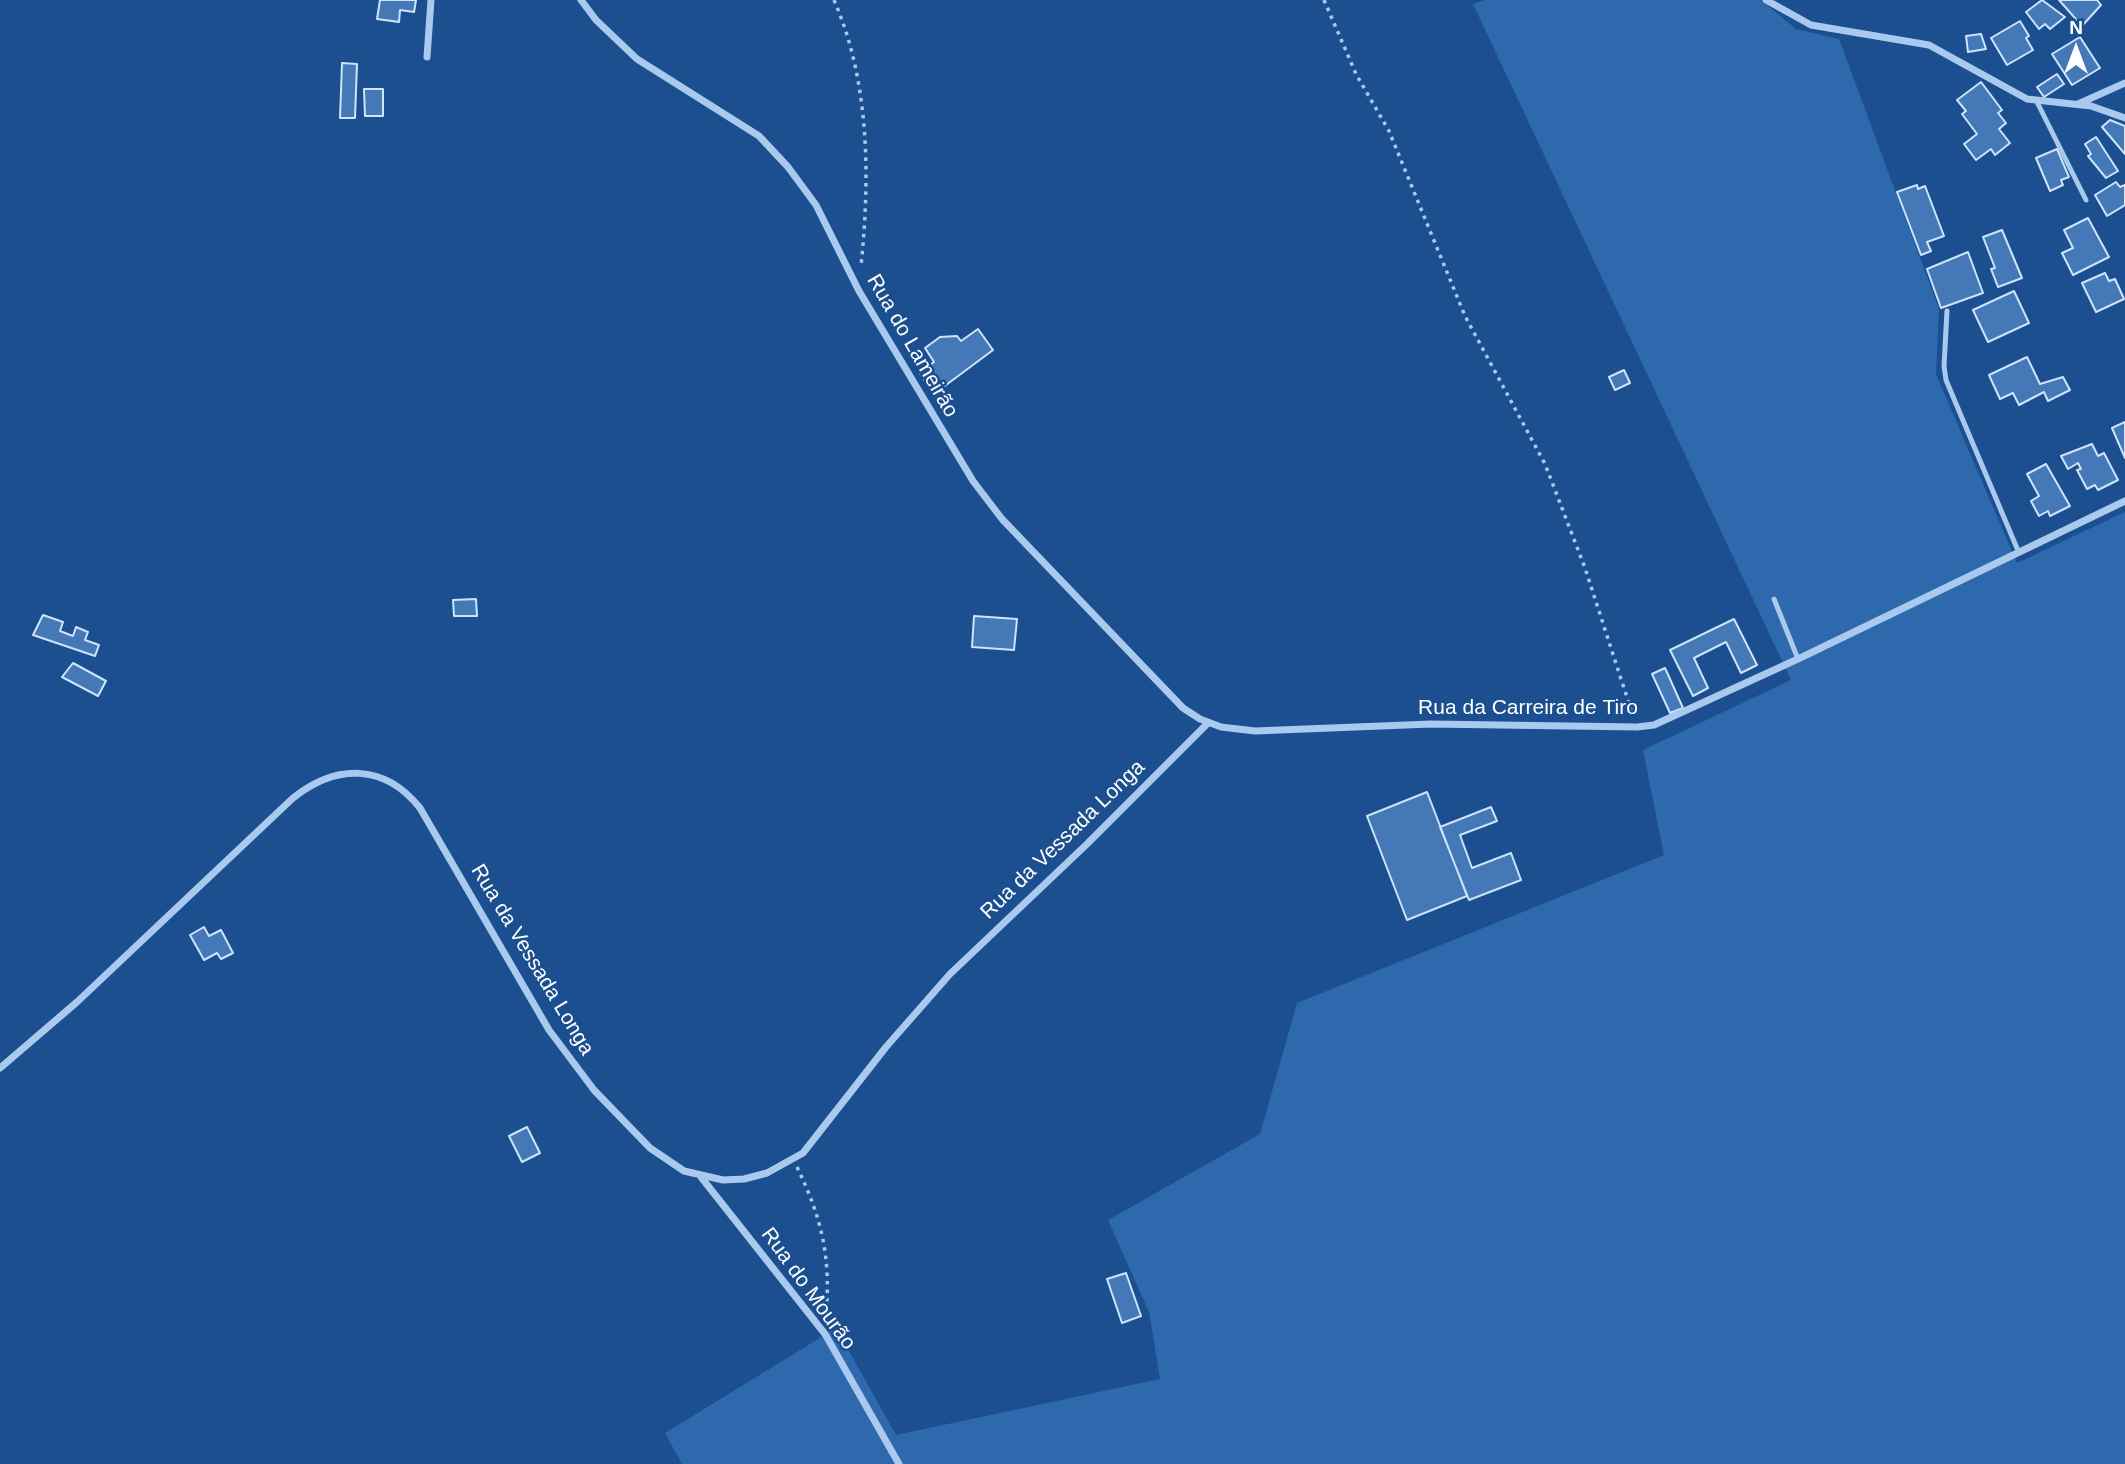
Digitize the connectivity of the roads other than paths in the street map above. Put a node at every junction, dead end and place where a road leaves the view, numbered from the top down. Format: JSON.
{"nodes":[{"id":1,"x":431,"y":0,"type":"edge"},
{"id":2,"x":581,"y":0,"type":"edge"},
{"id":3,"x":1766,"y":0,"type":"edge"},
{"id":4,"x":427,"y":57,"type":"dead end"},
{"id":5,"x":2125,"y":83,"type":"edge"},
{"id":6,"x":2037,"y":102,"type":"junction"},
{"id":7,"x":2076,"y":105,"type":"junction"},
{"id":8,"x":2125,"y":118,"type":"edge"},
{"id":9,"x":2086,"y":200,"type":"dead end"},
{"id":10,"x":1948,"y":311,"type":"dead end"},
{"id":11,"x":2125,"y":501,"type":"edge"},
{"id":12,"x":2020,"y":553,"type":"junction"},
{"id":13,"x":1774,"y":599,"type":"dead end"},
{"id":14,"x":1798,"y":659,"type":"junction"},
{"id":15,"x":1208,"y":723,"type":"junction"},
{"id":16,"x":0,"y":1068,"type":"edge"},
{"id":17,"x":701,"y":1177,"type":"junction"},
{"id":18,"x":899,"y":1464,"type":"edge"}],
"edges":[{"from":1,"to":4,"type":"street"},
{"from":2,"to":15,"type":"street","name":"Rua do Lameirão"},
{"from":3,"to":6,"type":"street"},
{"from":5,"to":7,"type":"street"},
{"from":6,"to":7,"type":"street"},
{"from":6,"to":9,"type":"lane"},
{"from":7,"to":8,"type":"street"},
{"from":10,"to":12,"type":"lane"},
{"from":11,"to":12,"type":"street","name":"Rua da Carreira de Tiro"},
{"from":12,"to":14,"type":"street","name":"Rua da Carreira de Tiro"},
{"from":13,"to":14,"type":"lane"},
{"from":14,"to":15,"type":"street","name":"Rua da Carreira de Tiro"},
{"from":15,"to":17,"type":"street","name":"Rua da Vessada Longa"},
{"from":16,"to":17,"type":"street","name":"Rua da Vessada Longa"},
{"from":17,"to":18,"type":"street","name":"Rua do Mourão"}]}
